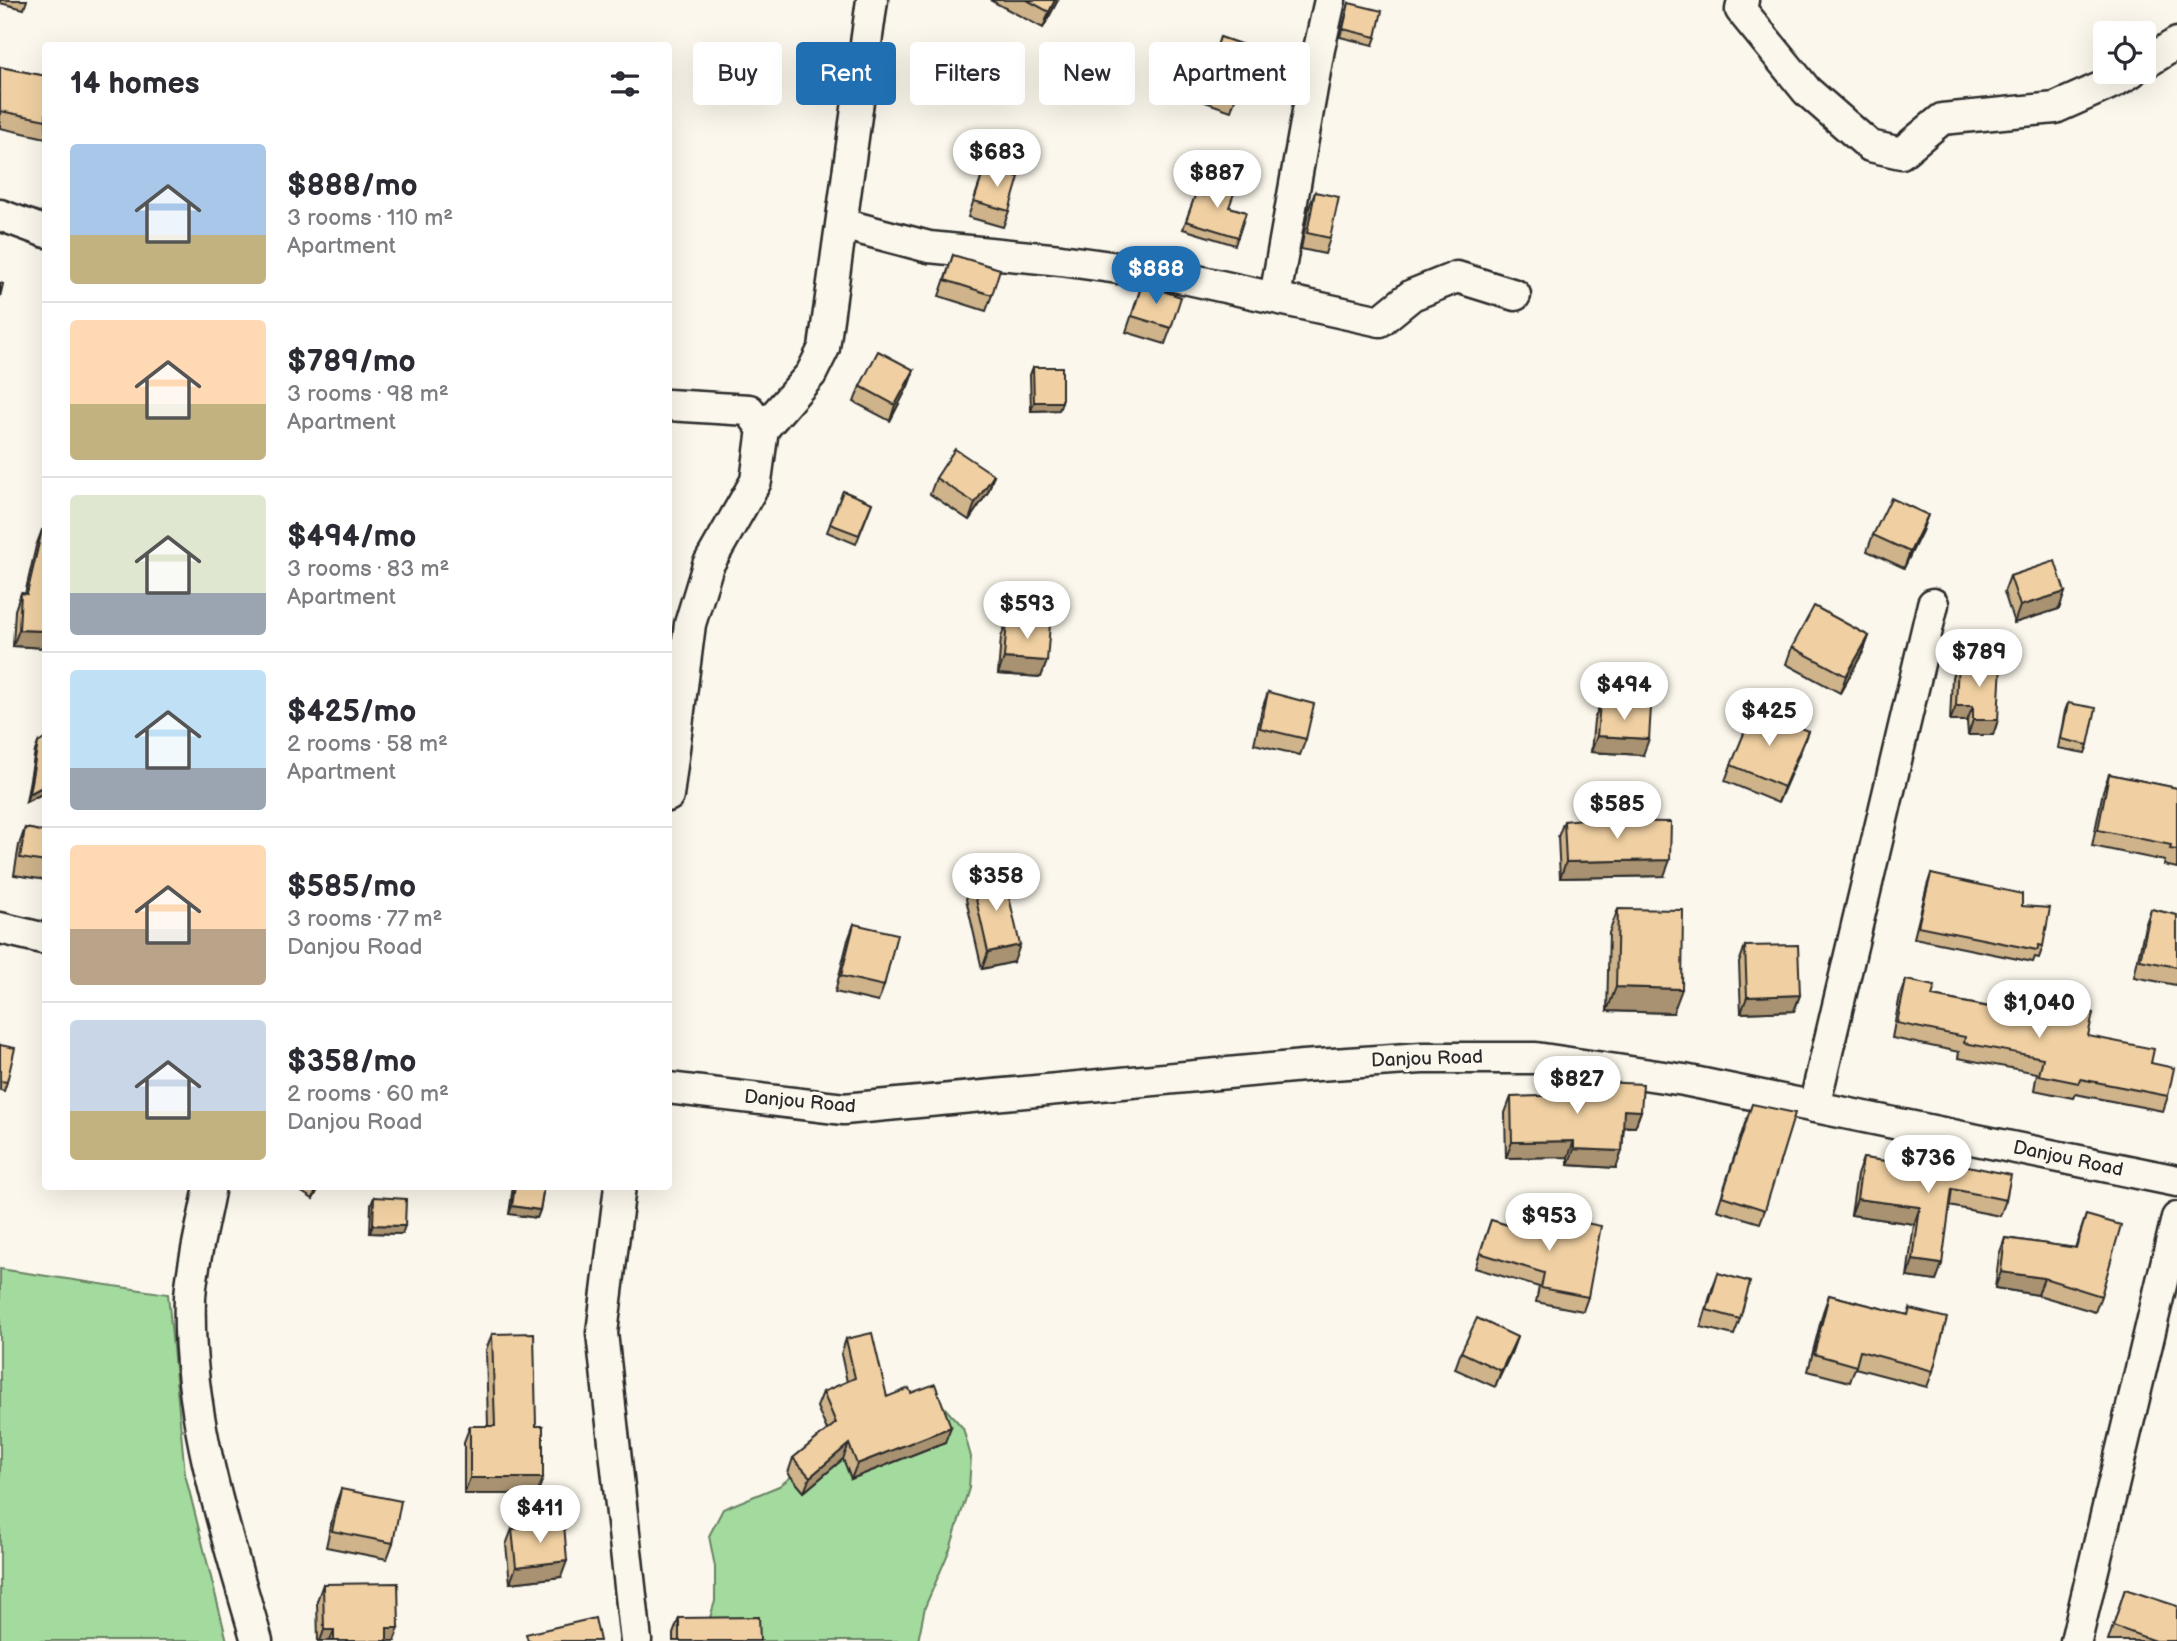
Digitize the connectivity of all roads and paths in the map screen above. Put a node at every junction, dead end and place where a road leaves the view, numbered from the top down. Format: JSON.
{"nodes":[{"id":1,"x":872,"y":0,"type":"edge"},
{"id":2,"x":1330,"y":0,"type":"edge"},
{"id":3,"x":1743,"y":0,"type":"edge"},
{"id":4,"x":2177,"y":43,"type":"edge"},
{"id":5,"x":2156,"y":56,"type":"edge"},
{"id":6,"x":2109,"y":84,"type":"edge"},
{"id":7,"x":0,"y":215,"type":"edge"},
{"id":8,"x":842,"y":224,"type":"junction"},
{"id":9,"x":42,"y":231,"type":"edge"},
{"id":10,"x":1516,"y":295,"type":"dead end"},
{"id":11,"x":1275,"y":297,"type":"junction"},
{"id":12,"x":672,"y":405,"type":"edge"},
{"id":13,"x":764,"y":429,"type":"junction"},
{"id":14,"x":1933,"y":604,"type":"dead end"},
{"id":15,"x":672,"y":765,"type":"edge"},
{"id":16,"x":0,"y":928,"type":"edge"},
{"id":17,"x":42,"y":938,"type":"edge"},
{"id":18,"x":672,"y":1088,"type":"edge"},
{"id":19,"x":1814,"y":1107,"type":"junction"},
{"id":20,"x":2177,"y":1181,"type":"edge"},
{"id":21,"x":209,"y":1190,"type":"edge"},
{"id":22,"x":620,"y":1190,"type":"edge"},
{"id":23,"x":2177,"y":1218,"type":"edge"},
{"id":24,"x":257,"y":1641,"type":"edge"},
{"id":25,"x":636,"y":1641,"type":"edge"},
{"id":26,"x":2076,"y":1641,"type":"edge"}],
"edges":[{"from":1,"to":8,"type":"street"},
{"from":2,"to":11,"type":"street"},
{"from":3,"to":6,"type":"street"},
{"from":4,"to":5,"type":"street"},
{"from":7,"to":9,"type":"street"},
{"from":8,"to":11,"type":"street"},
{"from":8,"to":13,"type":"street"},
{"from":10,"to":11,"type":"street"},
{"from":12,"to":13,"type":"street"},
{"from":13,"to":15,"type":"street"},
{"from":14,"to":19,"type":"street"},
{"from":16,"to":17,"type":"street"},
{"from":18,"to":19,"type":"street","name":"Danjou Road"},
{"from":19,"to":20,"type":"street","name":"Danjou Road"},
{"from":21,"to":24,"type":"street"},
{"from":22,"to":25,"type":"street"},
{"from":23,"to":26,"type":"street"}]}
